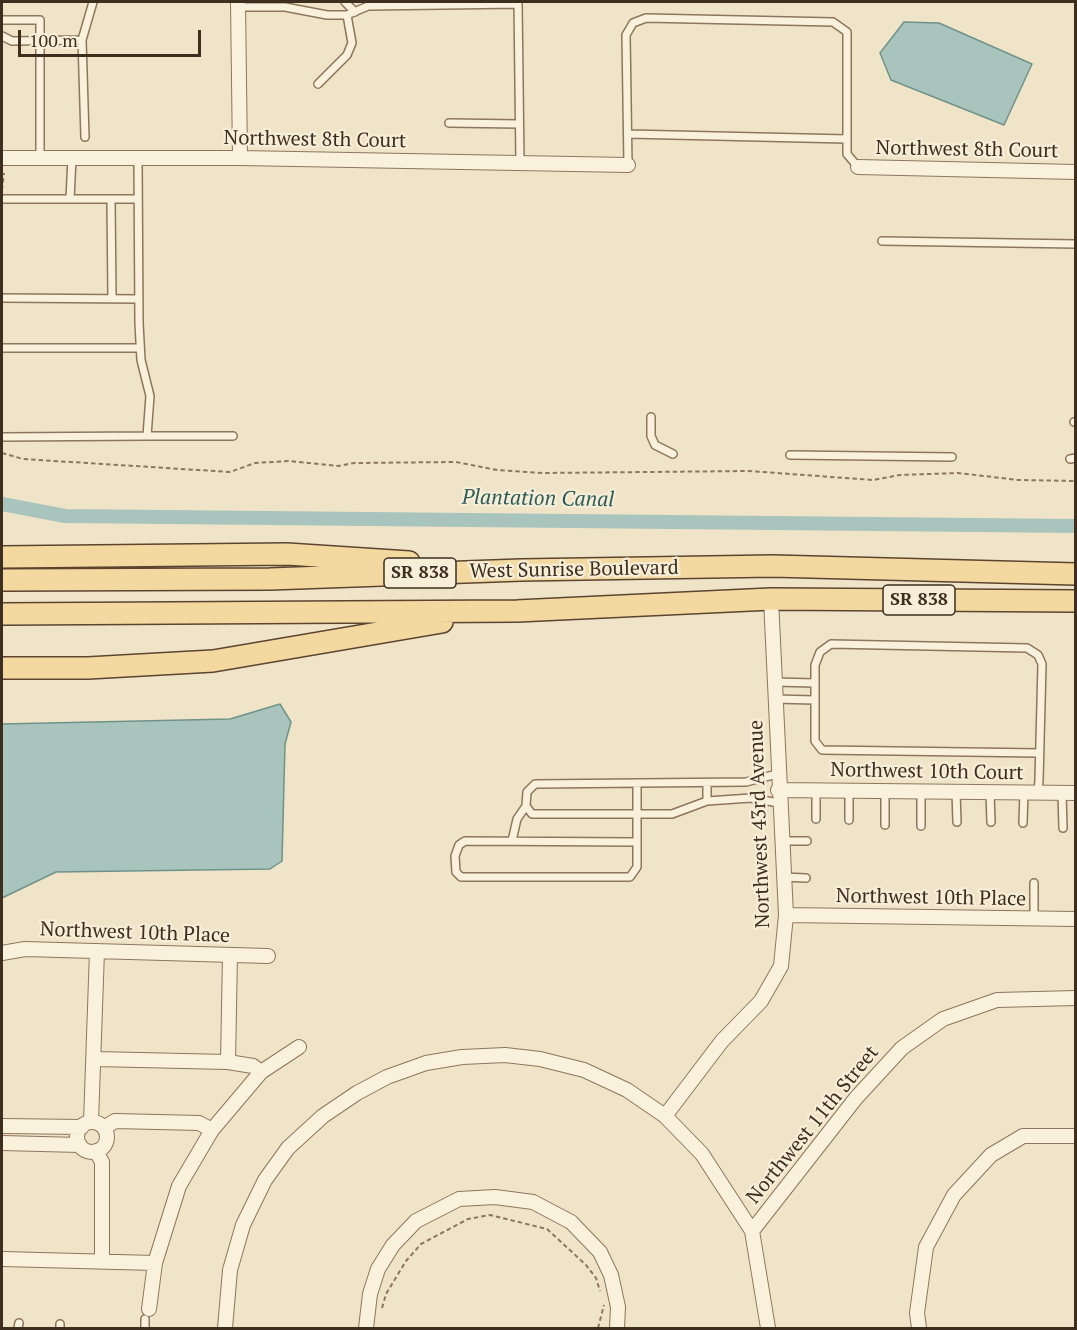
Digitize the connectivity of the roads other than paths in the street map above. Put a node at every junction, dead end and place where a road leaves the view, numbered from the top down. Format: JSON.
{"nodes":[{"id":1,"x":93,"y":2,"type":"edge"},
{"id":2,"x":345,"y":2,"type":"edge"},
{"id":3,"x":455,"y":3,"type":"edge"},
{"id":4,"x":518,"y":3,"type":"edge"},
{"id":5,"x":238,"y":4,"type":"edge"},
{"id":6,"x":403,"y":4,"type":"edge"},
{"id":7,"x":300,"y":5,"type":"edge"},
{"id":8,"x":355,"y":12,"type":"junction"},
{"id":9,"x":347,"y":15,"type":"junction"},
{"id":10,"x":2,"y":20,"type":"edge"},
{"id":11,"x":2,"y":36,"type":"edge"},
{"id":12,"x":82,"y":40,"type":"junction"},
{"id":13,"x":40,"y":41,"type":"junction"},
{"id":14,"x":318,"y":84,"type":"dead end"},
{"id":15,"x":449,"y":123,"type":"dead end"},
{"id":16,"x":519,"y":124,"type":"junction"},
{"id":17,"x":628,"y":134,"type":"junction"},
{"id":18,"x":85,"y":137,"type":"dead end"},
{"id":19,"x":847,"y":138,"type":"junction"},
{"id":20,"x":2,"y":158,"type":"edge"},
{"id":21,"x":40,"y":158,"type":"junction"},
{"id":22,"x":72,"y":158,"type":"junction"},
{"id":23,"x":138,"y":158,"type":"junction"},
{"id":24,"x":240,"y":158,"type":"junction"},
{"id":25,"x":520,"y":163,"type":"junction"},
{"id":26,"x":628,"y":165,"type":"joint"},
{"id":27,"x":858,"y":167,"type":"joint"},
{"id":28,"x":1076,"y":172,"type":"edge"},
{"id":29,"x":2,"y":199,"type":"edge"},
{"id":30,"x":70,"y":199,"type":"junction"},
{"id":31,"x":111,"y":199,"type":"junction"},
{"id":32,"x":138,"y":199,"type":"junction"},
{"id":33,"x":882,"y":241,"type":"dead end"},
{"id":34,"x":1076,"y":244,"type":"edge"},
{"id":35,"x":2,"y":298,"type":"edge"},
{"id":36,"x":112,"y":299,"type":"junction"},
{"id":37,"x":139,"y":299,"type":"junction"},
{"id":38,"x":2,"y":348,"type":"edge"},
{"id":39,"x":140,"y":348,"type":"junction"},
{"id":40,"x":651,"y":417,"type":"dead end"},
{"id":41,"x":147,"y":435,"type":"junction"},
{"id":42,"x":2,"y":436,"type":"edge"},
{"id":43,"x":233,"y":436,"type":"dead end"},
{"id":44,"x":673,"y":454,"type":"dead end"},
{"id":45,"x":790,"y":455,"type":"dead end"},
{"id":46,"x":952,"y":457,"type":"dead end"},
{"id":47,"x":4,"y":558,"type":"edge"},
{"id":48,"x":823,"y":568,"type":"junction"},
{"id":49,"x":520,"y":570,"type":"junction"},
{"id":50,"x":1076,"y":574,"type":"edge"},
{"id":51,"x":9,"y":580,"type":"edge"},
{"id":52,"x":771,"y":599,"type":"junction"},
{"id":53,"x":1076,"y":601,"type":"edge"},
{"id":54,"x":517,"y":610,"type":"junction"},
{"id":55,"x":9,"y":614,"type":"edge"},
{"id":56,"x":2,"y":668,"type":"edge"},
{"id":57,"x":774,"y":682,"type":"junction"},
{"id":58,"x":815,"y":683,"type":"junction"},
{"id":59,"x":774,"y":699,"type":"junction"},
{"id":60,"x":815,"y":700,"type":"junction"},
{"id":61,"x":1040,"y":753,"type":"junction"},
{"id":62,"x":777,"y":774,"type":"junction"},
{"id":63,"x":637,"y":783,"type":"junction"},
{"id":64,"x":706,"y":783,"type":"junction"},
{"id":65,"x":816,"y":790,"type":"junction"},
{"id":66,"x":849,"y":790,"type":"junction"},
{"id":67,"x":885,"y":791,"type":"junction"},
{"id":68,"x":921,"y":791,"type":"junction"},
{"id":69,"x":956,"y":792,"type":"junction"},
{"id":70,"x":990,"y":792,"type":"junction"},
{"id":71,"x":1024,"y":792,"type":"junction"},
{"id":72,"x":1038,"y":792,"type":"junction"},
{"id":73,"x":1069,"y":793,"type":"edge"},
{"id":74,"x":778,"y":797,"type":"junction"},
{"id":75,"x":707,"y":801,"type":"junction"},
{"id":76,"x":526,"y":806,"type":"junction"},
{"id":77,"x":637,"y":814,"type":"junction"},
{"id":78,"x":816,"y":819,"type":"dead end"},
{"id":79,"x":849,"y":820,"type":"dead end"},
{"id":80,"x":957,"y":822,"type":"dead end"},
{"id":81,"x":991,"y":822,"type":"dead end"},
{"id":82,"x":1023,"y":823,"type":"dead end"},
{"id":83,"x":885,"y":825,"type":"dead end"},
{"id":84,"x":921,"y":826,"type":"dead end"},
{"id":85,"x":1063,"y":828,"type":"dead end"},
{"id":86,"x":781,"y":841,"type":"junction"},
{"id":87,"x":807,"y":841,"type":"dead end"},
{"id":88,"x":512,"y":842,"type":"junction"},
{"id":89,"x":637,"y":842,"type":"junction"},
{"id":90,"x":783,"y":877,"type":"junction"},
{"id":91,"x":806,"y":878,"type":"dead end"},
{"id":92,"x":1034,"y":884,"type":"dead end"},
{"id":93,"x":786,"y":915,"type":"junction"},
{"id":94,"x":1034,"y":918,"type":"junction"},
{"id":95,"x":1076,"y":919,"type":"edge"},
{"id":96,"x":97,"y":951,"type":"junction"},
{"id":97,"x":2,"y":953,"type":"edge"},
{"id":98,"x":230,"y":955,"type":"junction"},
{"id":99,"x":268,"y":956,"type":"dead end"},
{"id":100,"x":1076,"y":998,"type":"edge"},
{"id":101,"x":299,"y":1047,"type":"dead end"},
{"id":102,"x":95,"y":1059,"type":"junction"},
{"id":103,"x":228,"y":1062,"type":"junction"},
{"id":104,"x":261,"y":1072,"type":"junction"},
{"id":105,"x":665,"y":1116,"type":"junction"},
{"id":106,"x":2,"y":1126,"type":"edge"},
{"id":107,"x":92,"y":1126,"type":"junction"},
{"id":108,"x":212,"y":1130,"type":"junction"},
{"id":109,"x":1076,"y":1136,"type":"edge"},
{"id":110,"x":2,"y":1143,"type":"edge"},
{"id":111,"x":80,"y":1145,"type":"junction"},
{"id":112,"x":96,"y":1151,"type":"junction"},
{"id":113,"x":752,"y":1231,"type":"junction"},
{"id":114,"x":2,"y":1259,"type":"edge"},
{"id":115,"x":102,"y":1262,"type":"junction"},
{"id":116,"x":155,"y":1263,"type":"junction"},
{"id":117,"x":147,"y":1314,"type":"joint"},
{"id":118,"x":145,"y":1329,"type":"edge"},
{"id":119,"x":225,"y":1329,"type":"edge"},
{"id":120,"x":366,"y":1329,"type":"edge"},
{"id":121,"x":617,"y":1329,"type":"edge"},
{"id":122,"x":768,"y":1329,"type":"edge"},
{"id":123,"x":918,"y":1329,"type":"edge"}],
"edges":[{"from":1,"to":12,"type":"lane"},
{"from":2,"to":8,"type":"lane"},
{"from":3,"to":4,"type":"lane"},
{"from":3,"to":6,"type":"lane"},
{"from":4,"to":16,"type":"lane"},
{"from":5,"to":7,"type":"lane"},
{"from":5,"to":24,"type":"street"},
{"from":6,"to":8,"type":"lane"},
{"from":7,"to":9,"type":"lane"},
{"from":8,"to":9,"type":"lane"},
{"from":9,"to":14,"type":"lane"},
{"from":10,"to":13,"type":"lane"},
{"from":11,"to":13,"type":"lane"},
{"from":12,"to":13,"type":"lane"},
{"from":12,"to":18,"type":"lane"},
{"from":13,"to":21,"type":"lane"},
{"from":15,"to":16,"type":"lane"},
{"from":16,"to":25,"type":"lane"},
{"from":17,"to":19,"type":"lane"},
{"from":17,"to":19,"type":"lane"},
{"from":17,"to":26,"type":"lane"},
{"from":19,"to":27,"type":"lane"},
{"from":20,"to":21,"type":"street","name":"Northwest 8th Court"},
{"from":21,"to":22,"type":"street","name":"Northwest 8th Court"},
{"from":22,"to":23,"type":"street","name":"Northwest 8th Court"},
{"from":22,"to":30,"type":"lane"},
{"from":23,"to":24,"type":"street","name":"Northwest 8th Court"},
{"from":23,"to":32,"type":"lane"},
{"from":24,"to":25,"type":"street","name":"Northwest 8th Court"},
{"from":25,"to":26,"type":"street","name":"Northwest 8th Court"},
{"from":27,"to":28,"type":"street","name":"Northwest 8th Court"},
{"from":29,"to":30,"type":"lane"},
{"from":30,"to":31,"type":"lane"},
{"from":31,"to":32,"type":"lane"},
{"from":31,"to":36,"type":"lane"},
{"from":32,"to":37,"type":"lane"},
{"from":33,"to":34,"type":"lane"},
{"from":35,"to":36,"type":"lane"},
{"from":36,"to":37,"type":"lane"},
{"from":37,"to":39,"type":"lane"},
{"from":38,"to":39,"type":"lane"},
{"from":39,"to":41,"type":"lane"},
{"from":40,"to":44,"type":"lane"},
{"from":41,"to":42,"type":"lane"},
{"from":41,"to":43,"type":"lane"},
{"from":45,"to":46,"type":"lane"},
{"from":47,"to":49,"type":"main road"},
{"from":48,"to":49,"type":"main road","name":"West Sunrise Boulevard","number":"SR 838"},
{"from":48,"to":50,"type":"main road","name":"West Sunrise Boulevard","number":"SR 838"},
{"from":48,"to":52,"type":"main road"},
{"from":49,"to":51,"type":"main road","name":"West Sunrise Boulevard","number":"SR 838"},
{"from":52,"to":53,"type":"main road","name":"West Sunrise Boulevard","number":"SR 838"},
{"from":52,"to":54,"type":"main road","name":"West Sunrise Boulevard","number":"SR 838"},
{"from":52,"to":57,"type":"street","name":"Northwest 43rd Avenue"},
{"from":54,"to":55,"type":"main road","name":"West Sunrise Boulevard","number":"SR 838"},
{"from":54,"to":56,"type":"main road"},
{"from":57,"to":58,"type":"lane"},
{"from":57,"to":59,"type":"street","name":"Northwest 43rd Avenue"},
{"from":58,"to":60,"type":"lane"},
{"from":58,"to":61,"type":"lane"},
{"from":59,"to":60,"type":"lane"},
{"from":59,"to":62,"type":"street","name":"Northwest 43rd Avenue"},
{"from":60,"to":61,"type":"lane"},
{"from":61,"to":72,"type":"lane"},
{"from":62,"to":64,"type":"lane"},
{"from":62,"to":74,"type":"street","name":"Northwest 43rd Avenue"},
{"from":63,"to":64,"type":"lane"},
{"from":63,"to":76,"type":"lane"},
{"from":63,"to":77,"type":"lane"},
{"from":64,"to":75,"type":"lane"},
{"from":65,"to":66,"type":"street","name":"Northwest 10th Court"},
{"from":65,"to":74,"type":"street","name":"Northwest 10th Court"},
{"from":65,"to":78,"type":"lane"},
{"from":66,"to":67,"type":"street","name":"Northwest 10th Court"},
{"from":66,"to":79,"type":"lane"},
{"from":67,"to":68,"type":"street","name":"Northwest 10th Court"},
{"from":67,"to":83,"type":"lane"},
{"from":68,"to":69,"type":"street","name":"Northwest 10th Court"},
{"from":68,"to":84,"type":"lane"},
{"from":69,"to":70,"type":"street","name":"Northwest 10th Court"},
{"from":69,"to":80,"type":"lane"},
{"from":70,"to":71,"type":"street","name":"Northwest 10th Court"},
{"from":70,"to":81,"type":"lane"},
{"from":71,"to":72,"type":"street","name":"Northwest 10th Court"},
{"from":71,"to":82,"type":"lane"},
{"from":72,"to":73,"type":"street","name":"Northwest 10th Court"},
{"from":73,"to":85,"type":"lane"},
{"from":74,"to":75,"type":"lane"},
{"from":74,"to":86,"type":"street","name":"Northwest 43rd Avenue"},
{"from":75,"to":77,"type":"lane"},
{"from":76,"to":77,"type":"lane"},
{"from":76,"to":88,"type":"lane"},
{"from":77,"to":89,"type":"lane"},
{"from":86,"to":87,"type":"lane"},
{"from":86,"to":90,"type":"street","name":"Northwest 43rd Avenue"},
{"from":88,"to":89,"type":"lane"},
{"from":88,"to":89,"type":"lane"},
{"from":90,"to":91,"type":"lane"},
{"from":90,"to":93,"type":"street","name":"Northwest 43rd Avenue"},
{"from":92,"to":94,"type":"lane"},
{"from":93,"to":94,"type":"street","name":"Northwest 10th Place"},
{"from":93,"to":105,"type":"street","name":"Northwest 43rd Avenue"},
{"from":94,"to":95,"type":"street","name":"Northwest 10th Place"},
{"from":96,"to":97,"type":"street","name":"Northwest 10th Place"},
{"from":96,"to":98,"type":"street","name":"Northwest 10th Place"},
{"from":96,"to":102,"type":"street"},
{"from":98,"to":99,"type":"street","name":"Northwest 10th Place"},
{"from":98,"to":103,"type":"street"},
{"from":100,"to":113,"type":"street","name":"Northwest 11th Street"},
{"from":101,"to":104,"type":"street"},
{"from":102,"to":103,"type":"street"},
{"from":102,"to":107,"type":"street"},
{"from":103,"to":104,"type":"street"},
{"from":104,"to":108,"type":"street"},
{"from":105,"to":113,"type":"street"},
{"from":105,"to":119,"type":"street"},
{"from":106,"to":107,"type":"street"},
{"from":107,"to":108,"type":"street"},
{"from":107,"to":111,"type":"street"},
{"from":107,"to":112,"type":"street"},
{"from":108,"to":116,"type":"street"},
{"from":109,"to":123,"type":"street"},
{"from":110,"to":111,"type":"street"},
{"from":111,"to":112,"type":"street"},
{"from":112,"to":115,"type":"street"},
{"from":113,"to":122,"type":"street"},
{"from":114,"to":115,"type":"street"},
{"from":115,"to":116,"type":"street"},
{"from":116,"to":117,"type":"street"},
{"from":117,"to":118,"type":"lane"},
{"from":120,"to":121,"type":"street"}]}
